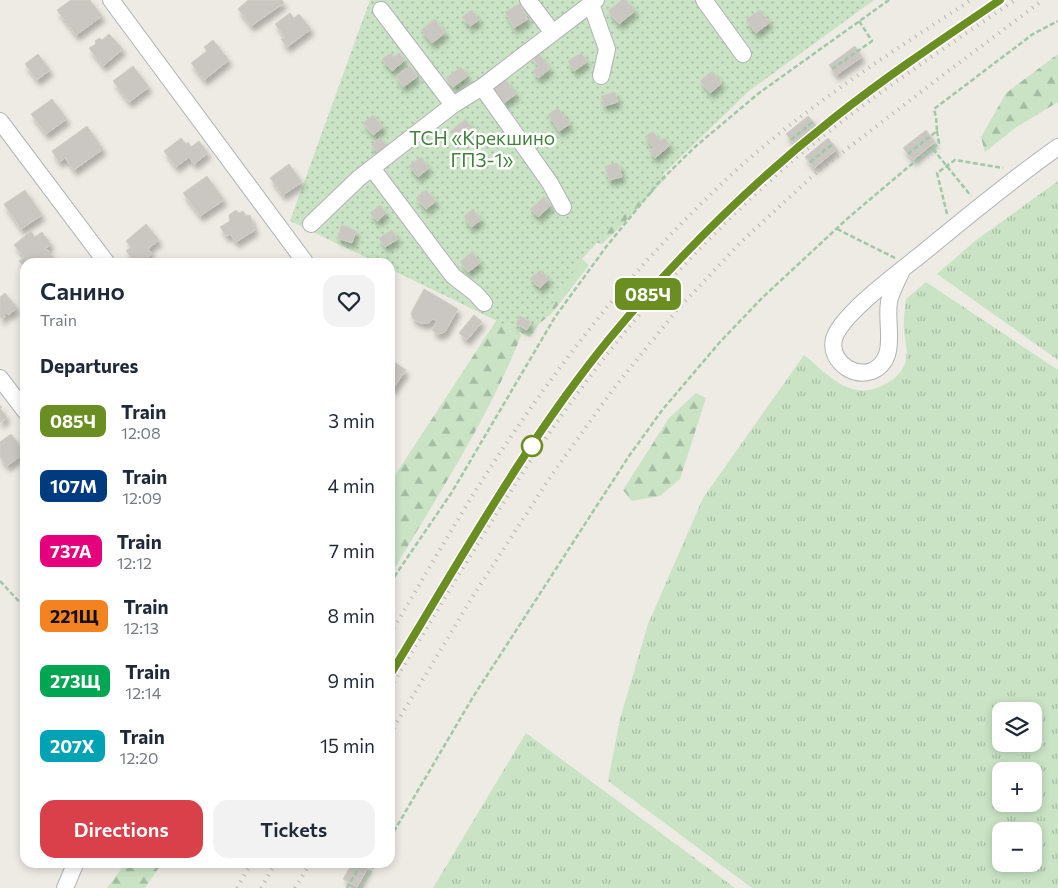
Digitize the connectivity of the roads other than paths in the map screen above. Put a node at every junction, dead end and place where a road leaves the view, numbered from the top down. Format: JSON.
{"nodes":[{"id":1,"x":111,"y":0,"type":"edge"},
{"id":2,"x":528,"y":0,"type":"edge"},
{"id":3,"x":704,"y":0,"type":"edge"},
{"id":4,"x":593,"y":2,"type":"edge"},
{"id":5,"x":381,"y":10,"type":"dead end"},
{"id":6,"x":553,"y":33,"type":"junction"},
{"id":7,"x":744,"y":54,"type":"dead end"},
{"id":8,"x":601,"y":76,"type":"dead end"},
{"id":9,"x":482,"y":87,"type":"junction"},
{"id":10,"x":453,"y":105,"type":"junction"},
{"id":11,"x":0,"y":121,"type":"edge"},
{"id":12,"x":1058,"y":147,"type":"edge"},
{"id":13,"x":372,"y":168,"type":"junction"},
{"id":14,"x":563,"y":207,"type":"dead end"},
{"id":15,"x":311,"y":224,"type":"dead end"},
{"id":16,"x":103,"y":258,"type":"edge"},
{"id":17,"x":302,"y":258,"type":"edge"},
{"id":18,"x":899,"y":264,"type":"junction"},
{"id":19,"x":484,"y":303,"type":"dead end"},
{"id":20,"x":0,"y":378,"type":"edge"},
{"id":21,"x":20,"y":404,"type":"edge"},
{"id":22,"x":73,"y":868,"type":"edge"},
{"id":23,"x":64,"y":888,"type":"edge"}],
"edges":[{"from":1,"to":17,"type":"street"},
{"from":2,"to":6,"type":"street"},
{"from":3,"to":7,"type":"street"},
{"from":4,"to":6,"type":"street"},
{"from":4,"to":8,"type":"street"},
{"from":5,"to":10,"type":"street"},
{"from":6,"to":9,"type":"street"},
{"from":9,"to":10,"type":"street"},
{"from":9,"to":14,"type":"street"},
{"from":10,"to":13,"type":"street"},
{"from":11,"to":16,"type":"street"},
{"from":12,"to":18,"type":"street"},
{"from":13,"to":15,"type":"street"},
{"from":13,"to":19,"type":"street"},
{"from":18,"to":18,"type":"street"},
{"from":20,"to":21,"type":"street"},
{"from":22,"to":23,"type":"street"}]}
